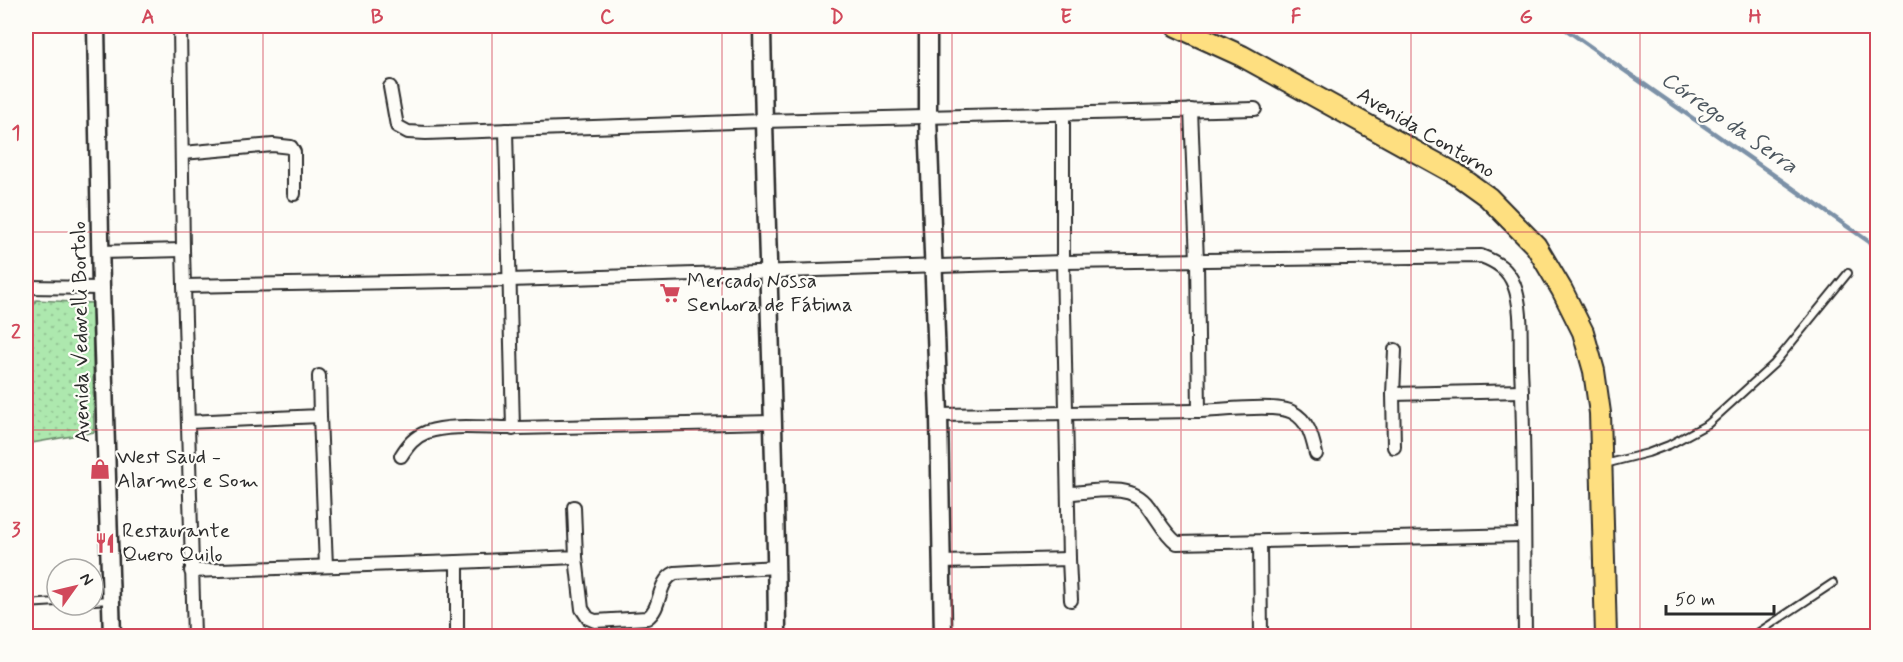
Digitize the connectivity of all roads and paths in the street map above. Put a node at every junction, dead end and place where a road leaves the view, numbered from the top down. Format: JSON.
{"nodes":[{"id":1,"x":96,"y":26,"type":"edge"},
{"id":2,"x":180,"y":26,"type":"edge"},
{"id":3,"x":762,"y":26,"type":"edge"},
{"id":4,"x":928,"y":26,"type":"edge"},
{"id":5,"x":1176,"y":26,"type":"edge"},
{"id":6,"x":1202,"y":26,"type":"edge"},
{"id":7,"x":1242,"y":56,"type":"junction"},
{"id":8,"x":390,"y":87,"type":"dead end"},
{"id":9,"x":1255,"y":109,"type":"dead end"},
{"id":10,"x":1191,"y":110,"type":"junction"},
{"id":11,"x":1063,"y":114,"type":"junction"},
{"id":12,"x":928,"y":117,"type":"junction"},
{"id":13,"x":763,"y":121,"type":"junction"},
{"id":14,"x":506,"y":130,"type":"junction"},
{"id":15,"x":183,"y":153,"type":"junction"},
{"id":16,"x":294,"y":194,"type":"dead end"},
{"id":17,"x":183,"y":250,"type":"junction"},
{"id":18,"x":101,"y":252,"type":"junction"},
{"id":19,"x":1197,"y":261,"type":"junction"},
{"id":20,"x":1063,"y":262,"type":"junction"},
{"id":21,"x":933,"y":266,"type":"junction"},
{"id":22,"x":768,"y":272,"type":"junction"},
{"id":23,"x":1848,"y":273,"type":"dead end"},
{"id":24,"x":510,"y":280,"type":"junction"},
{"id":25,"x":184,"y":286,"type":"junction"},
{"id":26,"x":26,"y":287,"type":"edge"},
{"id":27,"x":101,"y":288,"type":"junction"},
{"id":28,"x":1395,"y":350,"type":"dead end"},
{"id":29,"x":319,"y":376,"type":"dead end"},
{"id":30,"x":1522,"y":391,"type":"junction"},
{"id":31,"x":1393,"y":394,"type":"junction"},
{"id":32,"x":1199,"y":411,"type":"junction"},
{"id":33,"x":1066,"y":413,"type":"junction"},
{"id":34,"x":939,"y":415,"type":"junction"},
{"id":35,"x":320,"y":416,"type":"junction"},
{"id":36,"x":189,"y":422,"type":"junction"},
{"id":37,"x":774,"y":422,"type":"junction"},
{"id":38,"x":513,"y":429,"type":"junction"},
{"id":39,"x":1394,"y":447,"type":"dead end"},
{"id":40,"x":1316,"y":454,"type":"dead end"},
{"id":41,"x":401,"y":456,"type":"dead end"},
{"id":42,"x":1601,"y":465,"type":"junction"},
{"id":43,"x":1069,"y":493,"type":"junction"},
{"id":44,"x":574,"y":507,"type":"dead end"},
{"id":45,"x":1523,"y":535,"type":"junction"},
{"id":46,"x":1260,"y":542,"type":"junction"},
{"id":47,"x":576,"y":557,"type":"junction"},
{"id":48,"x":1069,"y":559,"type":"junction"},
{"id":49,"x":456,"y":562,"type":"junction"},
{"id":50,"x":942,"y":562,"type":"junction"},
{"id":51,"x":326,"y":566,"type":"junction"},
{"id":52,"x":777,"y":567,"type":"junction"},
{"id":53,"x":191,"y":571,"type":"junction"},
{"id":54,"x":1833,"y":583,"type":"dead end"},
{"id":55,"x":105,"y":600,"type":"edge"},
{"id":56,"x":111,"y":600,"type":"junction"},
{"id":57,"x":1071,"y":600,"type":"dead end"},
{"id":58,"x":45,"y":603,"type":"edge"},
{"id":59,"x":26,"y":604,"type":"edge"},
{"id":60,"x":112,"y":636,"type":"edge"},
{"id":61,"x":194,"y":636,"type":"edge"},
{"id":62,"x":457,"y":636,"type":"edge"},
{"id":63,"x":777,"y":636,"type":"edge"},
{"id":64,"x":943,"y":636,"type":"edge"},
{"id":65,"x":1262,"y":636,"type":"edge"},
{"id":66,"x":1526,"y":636,"type":"edge"},
{"id":67,"x":1606,"y":636,"type":"edge"},
{"id":68,"x":1753,"y":636,"type":"edge"}],
"edges":[{"from":1,"to":18,"type":"street","name":"Avenida Vedovelli Bortolo"},
{"from":2,"to":15,"type":"street"},
{"from":3,"to":13,"type":"street"},
{"from":4,"to":12,"type":"street"},
{"from":5,"to":7,"type":"main road","name":"Avenida Contorno"},
{"from":6,"to":7,"type":"main road","name":"Avenida Contorno"},
{"from":7,"to":42,"type":"main road","name":"Avenida Contorno"},
{"from":8,"to":14,"type":"street"},
{"from":9,"to":10,"type":"street"},
{"from":10,"to":11,"type":"street"},
{"from":10,"to":19,"type":"street"},
{"from":11,"to":12,"type":"street"},
{"from":11,"to":20,"type":"street"},
{"from":12,"to":13,"type":"street"},
{"from":12,"to":21,"type":"street"},
{"from":13,"to":14,"type":"street"},
{"from":13,"to":22,"type":"street"},
{"from":14,"to":24,"type":"street"},
{"from":15,"to":16,"type":"street"},
{"from":15,"to":17,"type":"street"},
{"from":17,"to":18,"type":"street"},
{"from":17,"to":25,"type":"street"},
{"from":18,"to":27,"type":"street","name":"Avenida Vedovelli Bortolo"},
{"from":19,"to":20,"type":"street"},
{"from":19,"to":30,"type":"street"},
{"from":19,"to":32,"type":"street"},
{"from":20,"to":21,"type":"street"},
{"from":20,"to":33,"type":"street"},
{"from":21,"to":22,"type":"street"},
{"from":21,"to":34,"type":"street"},
{"from":22,"to":24,"type":"street"},
{"from":22,"to":37,"type":"street"},
{"from":23,"to":42,"type":"lane"},
{"from":24,"to":25,"type":"street"},
{"from":24,"to":38,"type":"street"},
{"from":25,"to":36,"type":"street"},
{"from":26,"to":27,"type":"street"},
{"from":27,"to":56,"type":"street","name":"Avenida Vedovelli Bortolo"},
{"from":28,"to":31,"type":"street"},
{"from":29,"to":35,"type":"street"},
{"from":30,"to":31,"type":"street"},
{"from":30,"to":45,"type":"street"},
{"from":31,"to":39,"type":"street"},
{"from":32,"to":33,"type":"street"},
{"from":32,"to":40,"type":"street"},
{"from":33,"to":34,"type":"street"},
{"from":33,"to":43,"type":"street"},
{"from":34,"to":50,"type":"street"},
{"from":35,"to":36,"type":"street"},
{"from":35,"to":51,"type":"street"},
{"from":36,"to":53,"type":"street"},
{"from":37,"to":38,"type":"street"},
{"from":37,"to":52,"type":"street"},
{"from":38,"to":41,"type":"street"},
{"from":42,"to":67,"type":"main road","name":"Avenida Contorno"},
{"from":43,"to":46,"type":"street"},
{"from":43,"to":48,"type":"street"},
{"from":44,"to":47,"type":"street"},
{"from":45,"to":46,"type":"street"},
{"from":45,"to":66,"type":"street"},
{"from":46,"to":65,"type":"street"},
{"from":47,"to":49,"type":"street"},
{"from":47,"to":52,"type":"street"},
{"from":48,"to":50,"type":"street"},
{"from":48,"to":57,"type":"street"},
{"from":49,"to":51,"type":"street"},
{"from":49,"to":62,"type":"street"},
{"from":50,"to":64,"type":"street"},
{"from":51,"to":53,"type":"street"},
{"from":52,"to":63,"type":"street"},
{"from":53,"to":61,"type":"street"},
{"from":54,"to":68,"type":"lane"},
{"from":55,"to":56,"type":"lane"},
{"from":56,"to":60,"type":"street","name":"Avenida Vedovelli Bortolo"},
{"from":58,"to":59,"type":"lane"}]}
